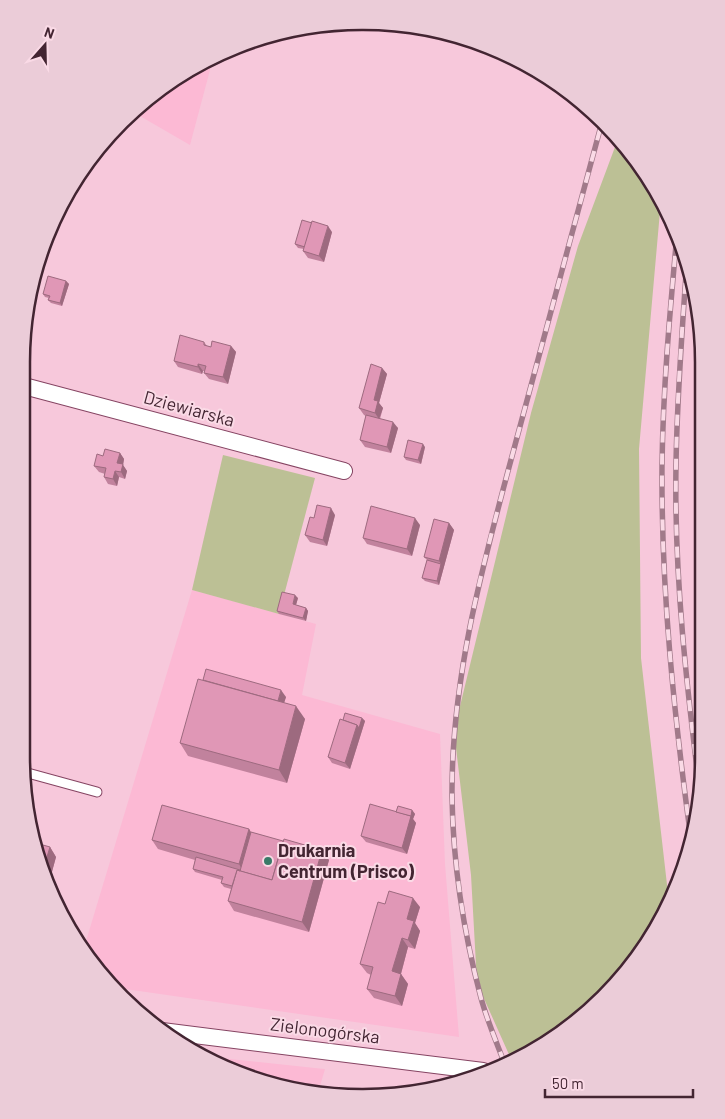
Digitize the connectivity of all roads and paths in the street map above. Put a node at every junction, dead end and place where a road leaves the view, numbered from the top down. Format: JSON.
{"nodes":[{"id":1,"x":30,"y":388,"type":"edge"},
{"id":2,"x":344,"y":471,"type":"dead end"},
{"id":3,"x":31,"y":774,"type":"edge"},
{"id":4,"x":97,"y":792,"type":"dead end"},
{"id":5,"x":178,"y":1033,"type":"edge"},
{"id":6,"x":473,"y":1070,"type":"edge"}],
"edges":[{"from":1,"to":2,"type":"street","name":"Dziewiarska"},
{"from":3,"to":4,"type":"lane"},
{"from":5,"to":6,"type":"street","name":"Zielonogórska"}]}
